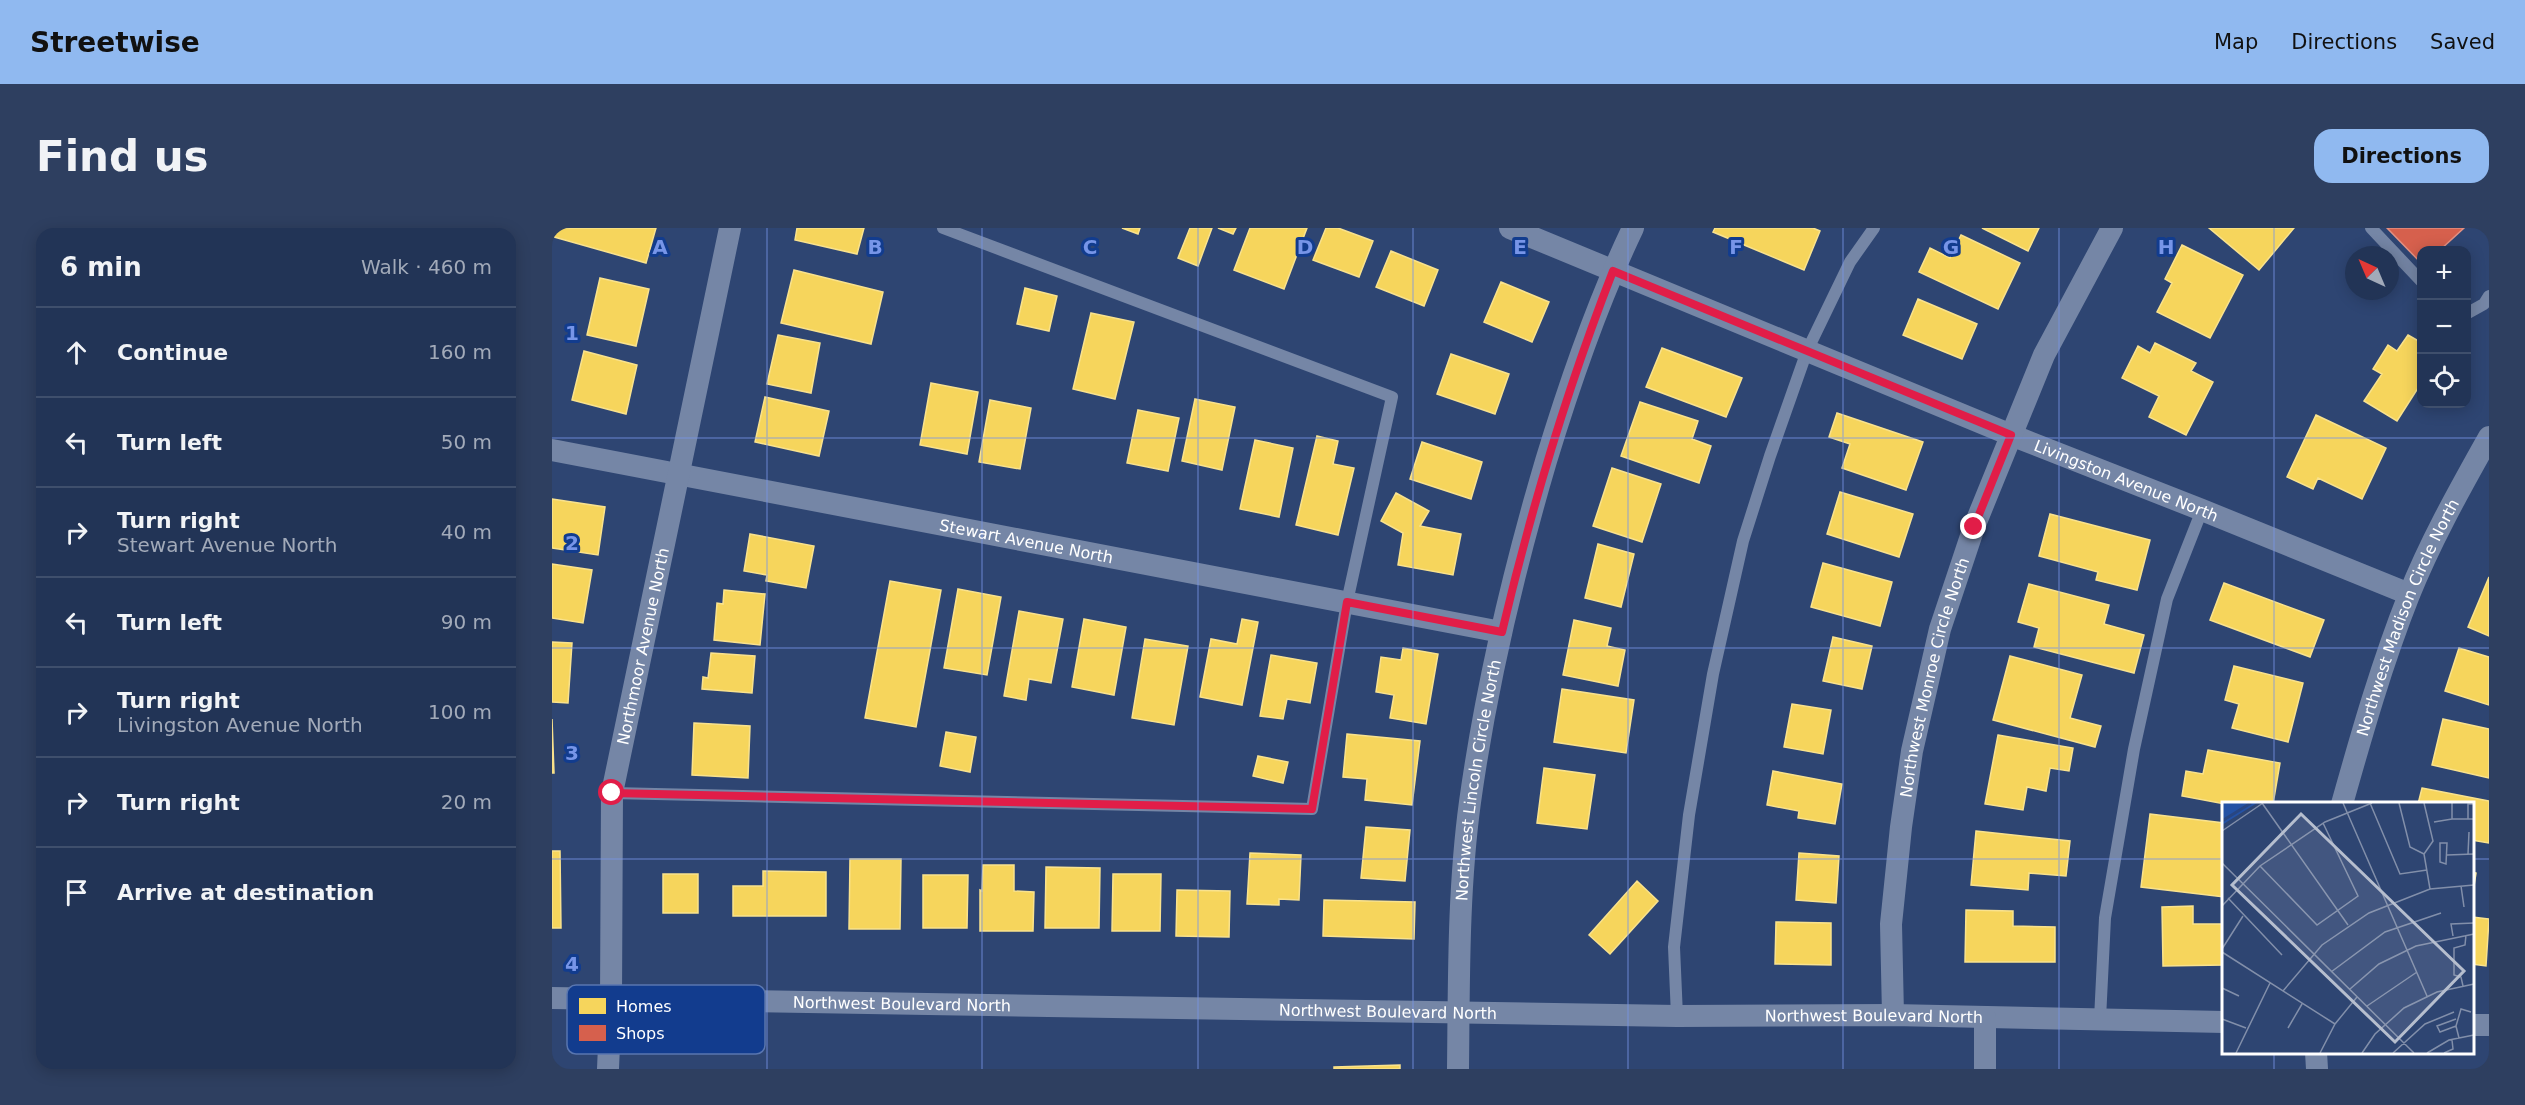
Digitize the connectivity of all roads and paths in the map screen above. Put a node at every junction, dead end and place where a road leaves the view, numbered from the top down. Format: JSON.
{"nodes":[{"id":1,"x":730,"y":228,"type":"edge"},
{"id":2,"x":943,"y":228,"type":"edge"},
{"id":3,"x":1510,"y":228,"type":"edge"},
{"id":4,"x":1633,"y":228,"type":"edge"},
{"id":5,"x":1875,"y":228,"type":"edge"},
{"id":6,"x":2112,"y":228,"type":"edge"},
{"id":7,"x":2371,"y":228,"type":"edge"},
{"id":8,"x":1613,"y":271,"type":"junction"},
{"id":9,"x":2417,"y":278,"type":"edge"},
{"id":10,"x":2489,"y":296,"type":"edge"},
{"id":11,"x":2471,"y":312,"type":"edge"},
{"id":12,"x":1808,"y":351,"type":"junction"},
{"id":13,"x":2011,"y":435,"type":"junction"},
{"id":14,"x":2489,"y":437,"type":"edge"},
{"id":15,"x":552,"y":450,"type":"edge"},
{"id":16,"x":678,"y":474,"type":"junction"},
{"id":17,"x":2202,"y":510,"type":"junction"},
{"id":18,"x":2409,"y":594,"type":"junction"},
{"id":19,"x":1347,"y":602,"type":"junction"},
{"id":20,"x":1502,"y":632,"type":"junction"},
{"id":21,"x":612,"y":793,"type":"junction"},
{"id":22,"x":2343,"y":802,"type":"edge"},
{"id":23,"x":611,"y":985,"type":"edge"},
{"id":24,"x":765,"y":1000,"type":"edge"},
{"id":25,"x":1459,"y":1011,"type":"junction"},
{"id":26,"x":1677,"y":1016,"type":"junction"},
{"id":27,"x":1893,"y":1016,"type":"junction"},
{"id":28,"x":1985,"y":1017,"type":"junction"},
{"id":29,"x":2100,"y":1020,"type":"junction"},
{"id":30,"x":2222,"y":1022,"type":"edge"},
{"id":31,"x":609,"y":1054,"type":"edge"},
{"id":32,"x":2316,"y":1054,"type":"edge"},
{"id":33,"x":608,"y":1069,"type":"edge"},
{"id":34,"x":1458,"y":1069,"type":"edge"},
{"id":35,"x":1985,"y":1069,"type":"edge"},
{"id":36,"x":2317,"y":1069,"type":"edge"}],
"edges":[{"from":1,"to":16,"type":"street","name":"Northmoor Avenue North"},
{"from":2,"to":19,"type":"lane"},
{"from":3,"to":8,"type":"street","name":"Livingston Avenue North"},
{"from":4,"to":8,"type":"street","name":"Northwest Lincoln Circle North"},
{"from":5,"to":12,"type":"lane"},
{"from":6,"to":13,"type":"street","name":"Northwest Monroe Circle North"},
{"from":7,"to":9,"type":"lane"},
{"from":8,"to":12,"type":"street","name":"Livingston Avenue North"},
{"from":8,"to":20,"type":"street","name":"Northwest Lincoln Circle North"},
{"from":10,"to":11,"type":"lane"},
{"from":12,"to":13,"type":"street","name":"Livingston Avenue North"},
{"from":12,"to":26,"type":"lane"},
{"from":13,"to":17,"type":"street","name":"Livingston Avenue North"},
{"from":13,"to":27,"type":"street","name":"Northwest Monroe Circle North"},
{"from":14,"to":18,"type":"street","name":"Northwest Madison Circle North"},
{"from":15,"to":16,"type":"street","name":"Stewart Avenue North"},
{"from":16,"to":19,"type":"street","name":"Stewart Avenue North"},
{"from":16,"to":21,"type":"street","name":"Northmoor Avenue North"},
{"from":17,"to":18,"type":"street","name":"Livingston Avenue North"},
{"from":17,"to":29,"type":"lane"},
{"from":18,"to":22,"type":"street","name":"Northwest Madison Circle North"},
{"from":19,"to":20,"type":"street","name":"Stewart Avenue North"},
{"from":19,"to":21,"type":"lane"},
{"from":20,"to":25,"type":"street","name":"Northwest Lincoln Circle North"},
{"from":21,"to":23,"type":"street","name":"Northmoor Avenue North"},
{"from":24,"to":25,"type":"street","name":"Northwest Boulevard North"},
{"from":25,"to":26,"type":"street","name":"Northwest Boulevard North"},
{"from":25,"to":34,"type":"street","name":"Northwest Lincoln Circle North"},
{"from":26,"to":27,"type":"street","name":"Northwest Boulevard North"},
{"from":27,"to":28,"type":"street","name":"Northwest Boulevard North"},
{"from":28,"to":29,"type":"street","name":"Northwest Boulevard North"},
{"from":28,"to":35,"type":"street"},
{"from":29,"to":30,"type":"street","name":"Northwest Boulevard North"},
{"from":31,"to":33,"type":"street","name":"Northmoor Avenue North"},
{"from":32,"to":36,"type":"street"}]}
